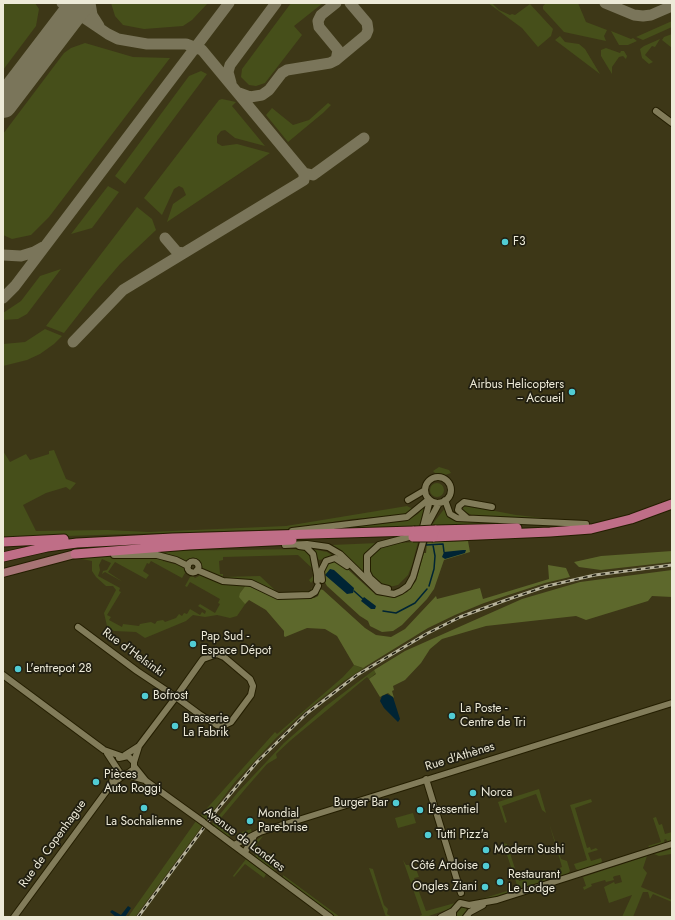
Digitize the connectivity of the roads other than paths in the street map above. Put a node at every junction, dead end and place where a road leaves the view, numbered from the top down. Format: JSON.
{"nodes":[{"id":1,"x":656,"y":111,"type":"dead end"},
{"id":2,"x":672,"y":123,"type":"edge"},
{"id":3,"x":428,"y":497,"type":"junction"},
{"id":4,"x":672,"y":498,"type":"edge"},
{"id":5,"x":445,"y":500,"type":"junction"},
{"id":6,"x":439,"y":503,"type":"junction"},
{"id":7,"x":672,"y":504,"type":"edge"},
{"id":8,"x":492,"y":508,"type":"dead end"},
{"id":9,"x":468,"y":518,"type":"junction"},
{"id":10,"x":586,"y":524,"type":"junction"},
{"id":11,"x":422,"y":534,"type":"junction"},
{"id":12,"x":173,"y":538,"type":"junction"},
{"id":13,"x":217,"y":540,"type":"junction"},
{"id":14,"x":3,"y":542,"type":"edge"},
{"id":15,"x":294,"y":544,"type":"junction"},
{"id":16,"x":189,"y":545,"type":"junction"},
{"id":17,"x":75,"y":554,"type":"junction"},
{"id":18,"x":3,"y":557,"type":"edge"},
{"id":19,"x":314,"y":558,"type":"junction"},
{"id":20,"x":326,"y":561,"type":"junction"},
{"id":21,"x":3,"y":563,"type":"edge"},
{"id":22,"x":3,"y":574,"type":"edge"},
{"id":23,"x":359,"y":574,"type":"junction"},
{"id":24,"x":319,"y":582,"type":"junction"},
{"id":25,"x":78,"y":627,"type":"dead end"},
{"id":26,"x":3,"y":675,"type":"edge"},
{"id":27,"x":176,"y":697,"type":"junction"},
{"id":28,"x":672,"y":703,"type":"edge"},
{"id":29,"x":139,"y":746,"type":"junction"},
{"id":30,"x":104,"y":750,"type":"junction"},
{"id":31,"x":123,"y":756,"type":"junction"},
{"id":32,"x":134,"y":764,"type":"junction"},
{"id":33,"x":116,"y":766,"type":"junction"},
{"id":34,"x":126,"y":774,"type":"junction"},
{"id":35,"x":426,"y":779,"type":"junction"},
{"id":36,"x":146,"y":780,"type":"junction"},
{"id":37,"x":111,"y":785,"type":"junction"},
{"id":38,"x":255,"y":835,"type":"junction"},
{"id":39,"x":672,"y":844,"type":"edge"},
{"id":40,"x":234,"y":845,"type":"junction"},
{"id":41,"x":245,"y":852,"type":"junction"},
{"id":42,"x":461,"y":893,"type":"junction"},
{"id":43,"x":460,"y":903,"type":"junction"},
{"id":44,"x":469,"y":907,"type":"junction"},
{"id":45,"x":453,"y":914,"type":"edge"},
{"id":46,"x":14,"y":917,"type":"edge"},
{"id":47,"x":330,"y":917,"type":"edge"},
{"id":48,"x":441,"y":917,"type":"edge"},
{"id":49,"x":466,"y":917,"type":"edge"}],
"edges":[{"from":1,"to":2,"type":"street"},
{"from":3,"to":5,"type":"street"},
{"from":3,"to":6,"type":"street"},
{"from":3,"to":11,"type":"street"},
{"from":3,"to":13,"type":"street"},
{"from":4,"to":10,"type":"highway"},
{"from":5,"to":6,"type":"street"},
{"from":5,"to":9,"type":"street"},
{"from":6,"to":11,"type":"street"},
{"from":7,"to":11,"type":"highway"},
{"from":8,"to":9,"type":"street"},
{"from":9,"to":10,"type":"street"},
{"from":10,"to":11,"type":"highway"},
{"from":11,"to":11,"type":"street"},
{"from":11,"to":13,"type":"highway"},
{"from":11,"to":23,"type":"street"},
{"from":12,"to":13,"type":"highway"},
{"from":12,"to":14,"type":"highway"},
{"from":12,"to":18,"type":"highway"},
{"from":13,"to":15,"type":"street"},
{"from":13,"to":16,"type":"highway"},
{"from":15,"to":19,"type":"street"},
{"from":15,"to":23,"type":"street"},
{"from":16,"to":17,"type":"highway"},
{"from":16,"to":21,"type":"highway"},
{"from":17,"to":22,"type":"main road"},
{"from":17,"to":24,"type":"street"},
{"from":19,"to":20,"type":"street"},
{"from":19,"to":24,"type":"street"},
{"from":20,"to":23,"type":"street"},
{"from":20,"to":24,"type":"street"},
{"from":25,"to":27,"type":"street","name":"Rue d'Helsinki"},
{"from":26,"to":30,"type":"street"},
{"from":27,"to":27,"type":"street","name":"Rue d'Helsinki"},
{"from":27,"to":29,"type":"street","name":"Rue d'Helsinki"},
{"from":28,"to":35,"type":"street","name":"Rue d'Athènes"},
{"from":29,"to":31,"type":"street","name":"Rue d'Helsinki"},
{"from":29,"to":32,"type":"street","name":"Rue d'Helsinki"},
{"from":30,"to":31,"type":"street"},
{"from":30,"to":33,"type":"street"},
{"from":31,"to":32,"type":"street"},
{"from":31,"to":33,"type":"street"},
{"from":32,"to":34,"type":"street"},
{"from":32,"to":36,"type":"street","name":"Avenue de Londres"},
{"from":33,"to":34,"type":"street"},
{"from":33,"to":37,"type":"street","name":"Rue de Copenhague"},
{"from":34,"to":36,"type":"street","name":"Avenue de Londres"},
{"from":34,"to":37,"type":"street","name":"Rue de Copenhague"},
{"from":35,"to":38,"type":"street","name":"Rue d'Athènes"},
{"from":35,"to":42,"type":"street"},
{"from":36,"to":40,"type":"street","name":"Avenue de Londres","bridge":true},
{"from":37,"to":46,"type":"street","name":"Rue de Copenhague"},
{"from":38,"to":40,"type":"street","name":"Rue d'Athènes"},
{"from":38,"to":41,"type":"street"},
{"from":39,"to":44,"type":"street"},
{"from":40,"to":41,"type":"street","name":"Avenue de Londres"},
{"from":41,"to":47,"type":"street","name":"Avenue de Londres"},
{"from":42,"to":43,"type":"street"},
{"from":42,"to":44,"type":"street"},
{"from":43,"to":44,"type":"street"},
{"from":43,"to":45,"type":"street"},
{"from":44,"to":49,"type":"street"},
{"from":45,"to":48,"type":"street"}]}
